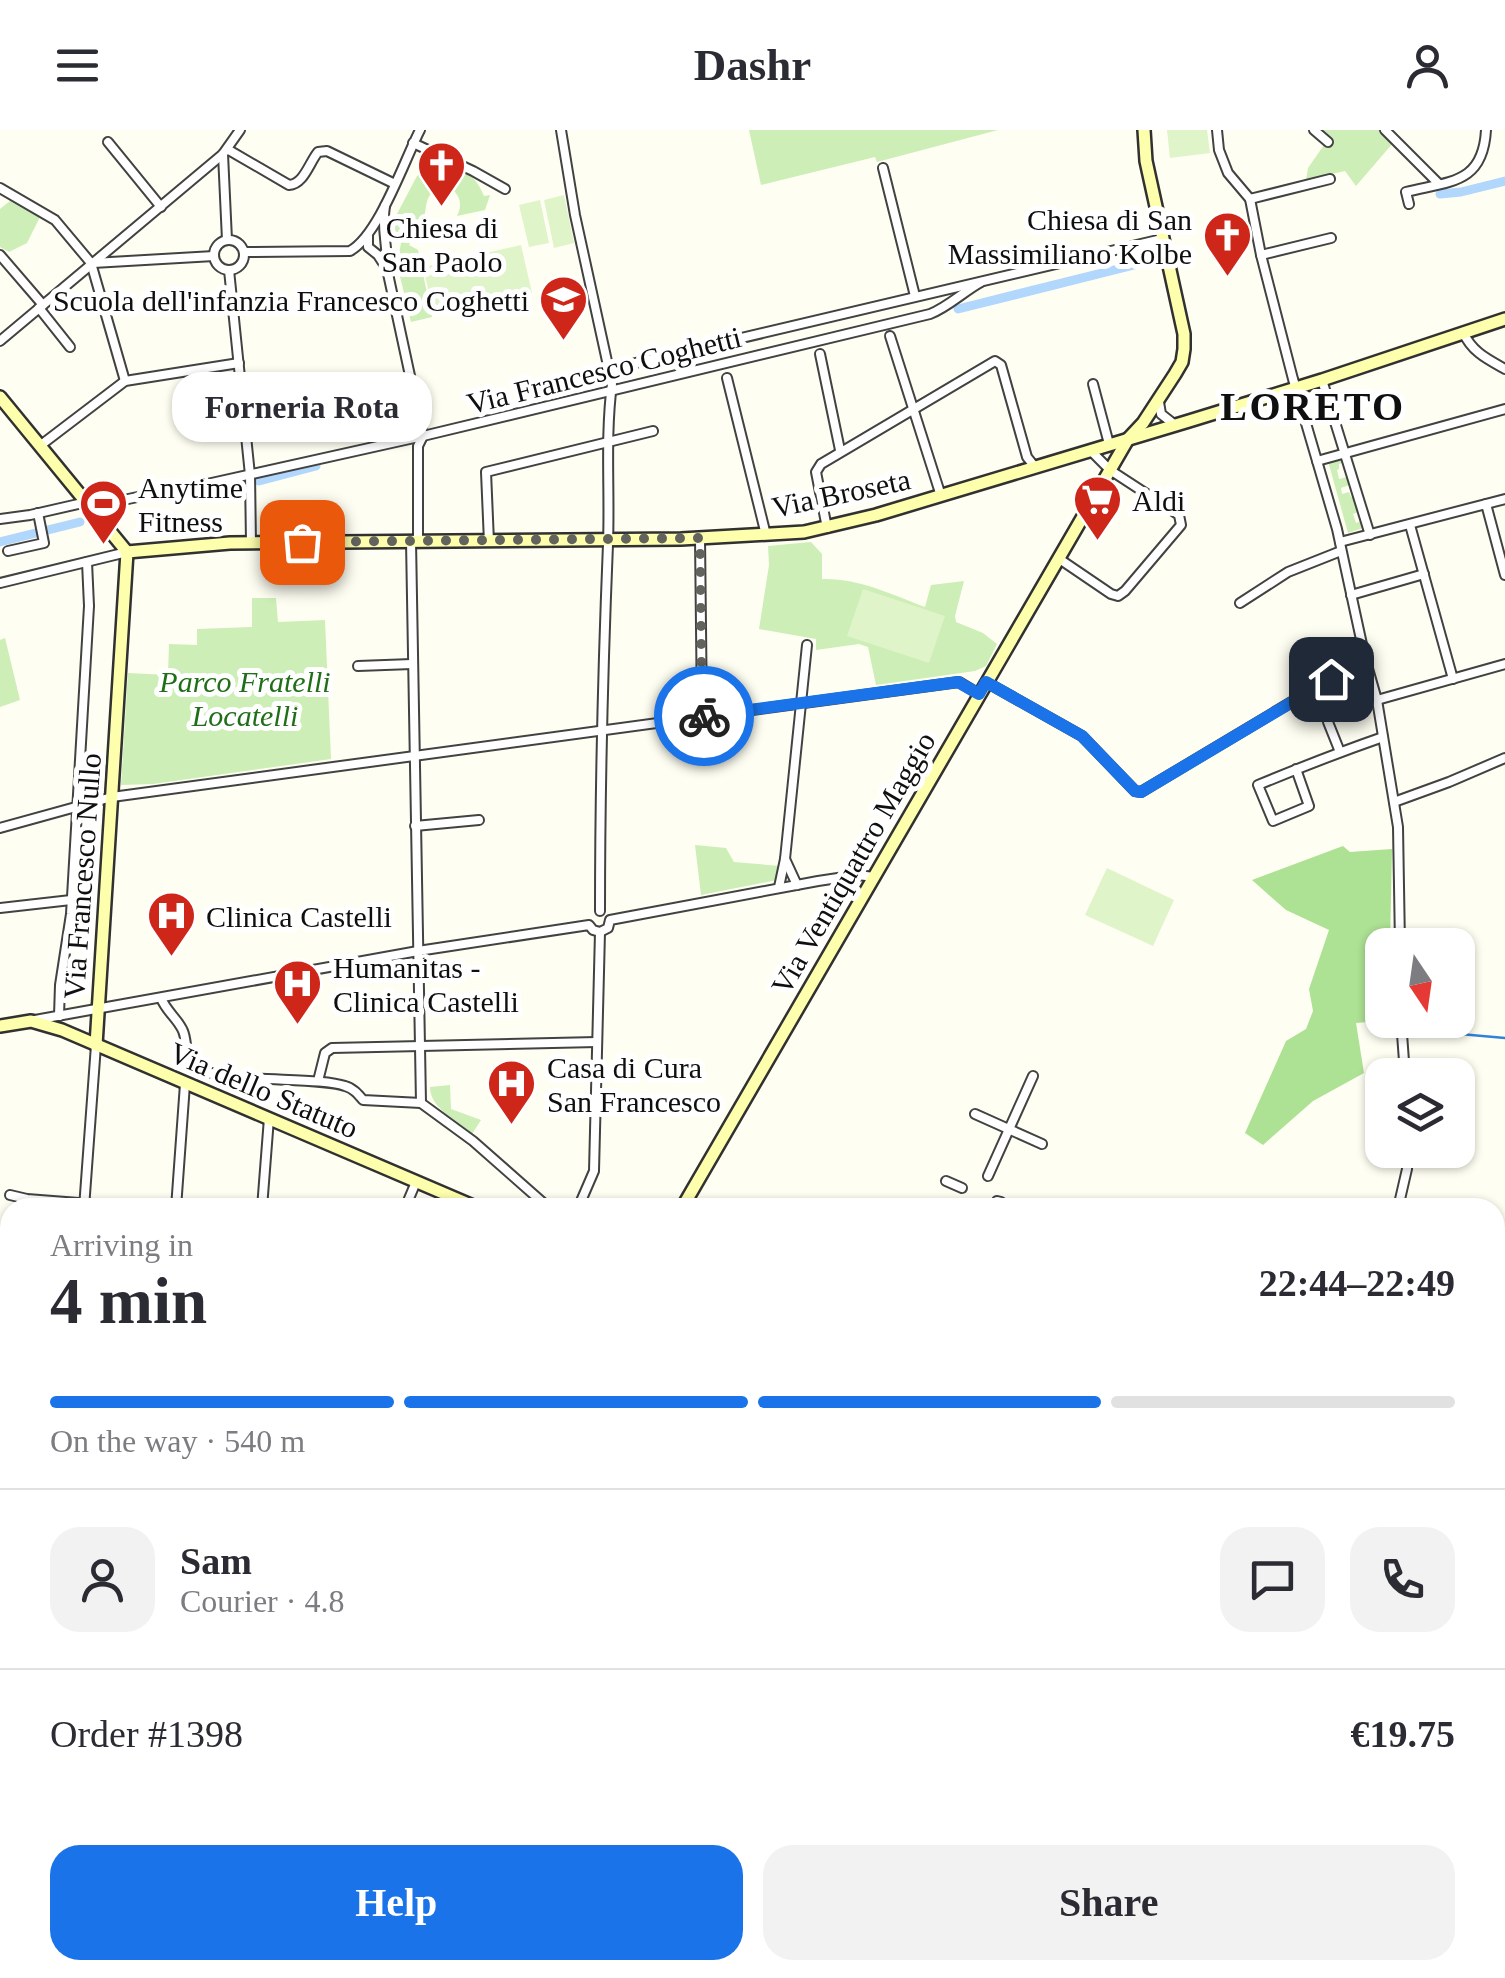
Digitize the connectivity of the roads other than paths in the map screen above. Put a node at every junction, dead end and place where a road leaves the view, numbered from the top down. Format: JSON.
{"nodes":[{"id":1,"x":240,"y":130,"type":"edge"},
{"id":2,"x":420,"y":130,"type":"edge"},
{"id":3,"x":561,"y":130,"type":"edge"},
{"id":4,"x":1144,"y":130,"type":"edge"},
{"id":5,"x":1217,"y":130,"type":"edge"},
{"id":6,"x":1314,"y":130,"type":"edge"},
{"id":7,"x":1385,"y":130,"type":"edge"},
{"id":8,"x":1486,"y":130,"type":"edge"},
{"id":9,"x":108,"y":142,"type":"dead end"},
{"id":10,"x":1328,"y":142,"type":"dead end"},
{"id":11,"x":413,"y":143,"type":"junction"},
{"id":12,"x":225,"y":151,"type":"junction"},
{"id":13,"x":884,"y":168,"type":"dead end"},
{"id":14,"x":1330,"y":180,"type":"dead end"},
{"id":15,"x":395,"y":184,"type":"junction"},
{"id":16,"x":1439,"y":184,"type":"junction"},
{"id":17,"x":0,"y":188,"type":"edge"},
{"id":18,"x":505,"y":190,"type":"dead end"},
{"id":19,"x":1250,"y":199,"type":"junction"},
{"id":20,"x":1409,"y":204,"type":"dead end"},
{"id":21,"x":385,"y":206,"type":"junction"},
{"id":22,"x":161,"y":207,"type":"junction"},
{"id":23,"x":368,"y":236,"type":"junction"},
{"id":24,"x":1331,"y":238,"type":"dead end"},
{"id":25,"x":1162,"y":239,"type":"junction"},
{"id":26,"x":228,"y":240,"type":"junction"},
{"id":27,"x":385,"y":241,"type":"junction"},
{"id":28,"x":373,"y":250,"type":"junction"},
{"id":29,"x":244,"y":252,"type":"junction"},
{"id":30,"x":0,"y":255,"type":"edge"},
{"id":31,"x":1261,"y":255,"type":"junction"},
{"id":32,"x":214,"y":256,"type":"junction"},
{"id":33,"x":91,"y":263,"type":"junction"},
{"id":34,"x":387,"y":268,"type":"junction"},
{"id":35,"x":229,"y":270,"type":"junction"},
{"id":36,"x":981,"y":282,"type":"junction"},
{"id":37,"x":940,"y":292,"type":"junction"},
{"id":38,"x":915,"y":296,"type":"junction"},
{"id":39,"x":946,"y":304,"type":"junction"},
{"id":40,"x":41,"y":306,"type":"junction"},
{"id":41,"x":1505,"y":319,"type":"edge"},
{"id":42,"x":1463,"y":332,"type":"junction"},
{"id":43,"x":890,"y":336,"type":"dead end"},
{"id":44,"x":0,"y":341,"type":"edge"},
{"id":45,"x":70,"y":347,"type":"dead end"},
{"id":46,"x":820,"y":354,"type":"dead end"},
{"id":47,"x":239,"y":363,"type":"junction"},
{"id":48,"x":610,"y":369,"type":"junction"},
{"id":49,"x":1505,"y":369,"type":"edge"},
{"id":50,"x":728,"y":378,"type":"dead end"},
{"id":51,"x":1322,"y":380,"type":"junction"},
{"id":52,"x":125,"y":381,"type":"junction"},
{"id":53,"x":1093,"y":384,"type":"dead end"},
{"id":54,"x":1296,"y":388,"type":"junction"},
{"id":55,"x":611,"y":391,"type":"junction"},
{"id":56,"x":0,"y":397,"type":"edge"},
{"id":57,"x":1159,"y":399,"type":"junction"},
{"id":58,"x":915,"y":408,"type":"junction"},
{"id":59,"x":1505,"y":409,"type":"edge"},
{"id":60,"x":1175,"y":425,"type":"junction"},
{"id":61,"x":653,"y":431,"type":"dead end"},
{"id":62,"x":422,"y":436,"type":"junction"},
{"id":63,"x":1128,"y":439,"type":"junction"},
{"id":64,"x":607,"y":441,"type":"junction"},
{"id":65,"x":1109,"y":444,"type":"junction"},
{"id":66,"x":40,"y":446,"type":"junction"},
{"id":67,"x":840,"y":450,"type":"junction"},
{"id":68,"x":1090,"y":450,"type":"junction"},
{"id":69,"x":1345,"y":453,"type":"junction"},
{"id":70,"x":1317,"y":461,"type":"junction"},
{"id":71,"x":1035,"y":467,"type":"junction"},
{"id":72,"x":1110,"y":470,"type":"junction"},
{"id":73,"x":250,"y":475,"type":"junction"},
{"id":74,"x":941,"y":496,"type":"junction"},
{"id":75,"x":1505,"y":498,"type":"edge"},
{"id":76,"x":1486,"y":504,"type":"junction"},
{"id":77,"x":90,"y":506,"type":"junction"},
{"id":78,"x":38,"y":513,"type":"junction"},
{"id":79,"x":0,"y":519,"type":"edge"},
{"id":80,"x":1410,"y":525,"type":"junction"},
{"id":81,"x":826,"y":528,"type":"junction"},
{"id":82,"x":766,"y":535,"type":"junction"},
{"id":83,"x":1370,"y":535,"type":"junction"},
{"id":84,"x":700,"y":538,"type":"junction"},
{"id":85,"x":608,"y":540,"type":"junction"},
{"id":86,"x":414,"y":541,"type":"junction"},
{"id":87,"x":488,"y":542,"type":"junction"},
{"id":88,"x":251,"y":543,"type":"junction"},
{"id":89,"x":1340,"y":547,"type":"junction"},
{"id":90,"x":8,"y":551,"type":"dead end"},
{"id":91,"x":127,"y":552,"type":"junction"},
{"id":92,"x":1058,"y":558,"type":"junction"},
{"id":93,"x":87,"y":562,"type":"junction"},
{"id":94,"x":1424,"y":574,"type":"junction"},
{"id":95,"x":1505,"y":575,"type":"edge"},
{"id":96,"x":0,"y":583,"type":"edge"},
{"id":97,"x":1351,"y":595,"type":"junction"},
{"id":98,"x":1240,"y":603,"type":"dead end"},
{"id":99,"x":807,"y":645,"type":"dead end"},
{"id":100,"x":1365,"y":658,"type":"junction"},
{"id":101,"x":412,"y":664,"type":"junction"},
{"id":102,"x":1505,"y":664,"type":"edge"},
{"id":103,"x":358,"y":666,"type":"dead end"},
{"id":104,"x":1453,"y":679,"type":"junction"},
{"id":105,"x":982,"y":688,"type":"junction"},
{"id":106,"x":1376,"y":700,"type":"junction"},
{"id":107,"x":800,"y":703,"type":"junction"},
{"id":108,"x":702,"y":716,"type":"junction"},
{"id":109,"x":1328,"y":722,"type":"dead end"},
{"id":110,"x":602,"y":729,"type":"junction"},
{"id":111,"x":1383,"y":737,"type":"junction"},
{"id":112,"x":1340,"y":752,"type":"junction"},
{"id":113,"x":414,"y":757,"type":"junction"},
{"id":114,"x":1505,"y":758,"type":"edge"},
{"id":115,"x":1296,"y":769,"type":"junction"},
{"id":116,"x":112,"y":796,"type":"junction"},
{"id":117,"x":1394,"y":802,"type":"junction"},
{"id":118,"x":75,"y":807,"type":"junction"},
{"id":119,"x":479,"y":820,"type":"dead end"},
{"id":120,"x":416,"y":826,"type":"junction"},
{"id":121,"x":0,"y":828,"type":"edge"},
{"id":122,"x":784,"y":858,"type":"junction"},
{"id":123,"x":874,"y":877,"type":"junction"},
{"id":124,"x":797,"y":884,"type":"junction"},
{"id":125,"x":779,"y":888,"type":"junction"},
{"id":126,"x":70,"y":900,"type":"junction"},
{"id":127,"x":0,"y":908,"type":"edge"},
{"id":128,"x":600,"y":911,"type":"junction"},
{"id":129,"x":610,"y":920,"type":"junction"},
{"id":130,"x":589,"y":925,"type":"junction"},
{"id":131,"x":1400,"y":928,"type":"edge"},
{"id":132,"x":600,"y":932,"type":"junction"},
{"id":133,"x":418,"y":951,"type":"junction"},
{"id":134,"x":161,"y":998,"type":"junction"},
{"id":135,"x":99,"y":1008,"type":"junction"},
{"id":136,"x":59,"y":1016,"type":"junction"},
{"id":137,"x":31,"y":1020,"type":"junction"},
{"id":138,"x":0,"y":1026,"type":"edge"},
{"id":139,"x":597,"y":1042,"type":"junction"},
{"id":140,"x":96,"y":1044,"type":"junction"},
{"id":141,"x":421,"y":1046,"type":"junction"},
{"id":142,"x":1032,"y":1076,"type":"dead end"},
{"id":143,"x":318,"y":1081,"type":"junction"},
{"id":144,"x":185,"y":1084,"type":"junction"},
{"id":145,"x":421,"y":1103,"type":"junction"},
{"id":146,"x":974,"y":1114,"type":"dead end"},
{"id":147,"x":270,"y":1118,"type":"junction"},
{"id":148,"x":1009,"y":1129,"type":"junction"},
{"id":149,"x":1042,"y":1144,"type":"dead end"},
{"id":150,"x":1407,"y":1168,"type":"edge"},
{"id":151,"x":988,"y":1176,"type":"dead end"},
{"id":152,"x":946,"y":1181,"type":"dead end"},
{"id":153,"x":416,"y":1182,"type":"junction"},
{"id":154,"x":962,"y":1188,"type":"dead end"},
{"id":155,"x":10,"y":1195,"type":"dead end"},
{"id":156,"x":23,"y":1198,"type":"edge"},
{"id":157,"x":85,"y":1198,"type":"edge"},
{"id":158,"x":177,"y":1198,"type":"edge"},
{"id":159,"x":263,"y":1198,"type":"edge"},
{"id":160,"x":409,"y":1198,"type":"edge"},
{"id":161,"x":454,"y":1198,"type":"edge"},
{"id":162,"x":538,"y":1198,"type":"edge"},
{"id":163,"x":582,"y":1198,"type":"edge"},
{"id":164,"x":688,"y":1198,"type":"edge"},
{"id":165,"x":1400,"y":1198,"type":"edge"}],
"edges":[{"from":1,"to":12,"type":"street"},
{"from":2,"to":11,"type":"street"},
{"from":3,"to":48,"type":"street"},
{"from":4,"to":25,"type":"street","name":"Via Ventiquattro Maggio"},
{"from":5,"to":19,"type":"street"},
{"from":6,"to":10,"type":"street"},
{"from":7,"to":16,"type":"street"},
{"from":8,"to":16,"type":"street"},
{"from":9,"to":22,"type":"street"},
{"from":11,"to":15,"type":"street"},
{"from":11,"to":18,"type":"street"},
{"from":12,"to":15,"type":"street"},
{"from":12,"to":22,"type":"street"},
{"from":12,"to":26,"type":"street"},
{"from":13,"to":38,"type":"street"},
{"from":14,"to":19,"type":"street"},
{"from":15,"to":21,"type":"street"},
{"from":16,"to":20,"type":"street"},
{"from":17,"to":33,"type":"street"},
{"from":19,"to":31,"type":"street"},
{"from":21,"to":23,"type":"street"},
{"from":21,"to":27,"type":"street"},
{"from":22,"to":33,"type":"street"},
{"from":23,"to":27,"type":"street"},
{"from":23,"to":28,"type":"street"},
{"from":23,"to":29,"type":"street"},
{"from":24,"to":31,"type":"street"},
{"from":25,"to":36,"type":"street","name":"Via Francesco Coghetti"},
{"from":25,"to":57,"type":"street","name":"Via Ventiquattro Maggio"},
{"from":26,"to":29,"type":"street"},
{"from":26,"to":32,"type":"street"},
{"from":27,"to":28,"type":"street"},
{"from":27,"to":34,"type":"street"},
{"from":28,"to":34,"type":"street"},
{"from":29,"to":35,"type":"street"},
{"from":30,"to":40,"type":"street"},
{"from":31,"to":54,"type":"street"},
{"from":32,"to":33,"type":"street"},
{"from":32,"to":35,"type":"street"},
{"from":33,"to":40,"type":"street"},
{"from":33,"to":52,"type":"street"},
{"from":34,"to":62,"type":"street"},
{"from":35,"to":47,"type":"street"},
{"from":36,"to":37,"type":"street","name":"Via Francesco Coghetti"},
{"from":36,"to":39,"type":"street","name":"Via Francesco Coghetti"},
{"from":37,"to":38,"type":"street","name":"Via Francesco Coghetti"},
{"from":37,"to":39,"type":"street"},
{"from":38,"to":48,"type":"street","name":"Via Francesco Coghetti"},
{"from":39,"to":55,"type":"street","name":"Via Francesco Coghetti"},
{"from":40,"to":44,"type":"street"},
{"from":40,"to":45,"type":"street"},
{"from":41,"to":42,"type":"street","name":"Via Broseta"},
{"from":42,"to":49,"type":"street"},
{"from":42,"to":51,"type":"street","name":"Via Broseta"},
{"from":43,"to":58,"type":"street"},
{"from":46,"to":67,"type":"street"},
{"from":47,"to":52,"type":"street"},
{"from":47,"to":73,"type":"street"},
{"from":48,"to":55,"type":"street"},
{"from":50,"to":82,"type":"street"},
{"from":51,"to":54,"type":"street","name":"Via Broseta"},
{"from":51,"to":69,"type":"street"},
{"from":52,"to":66,"type":"street"},
{"from":53,"to":65,"type":"street"},
{"from":54,"to":60,"type":"street","name":"Via Broseta"},
{"from":54,"to":70,"type":"street"},
{"from":55,"to":62,"type":"street","name":"Via Francesco Coghetti"},
{"from":55,"to":64,"type":"street"},
{"from":56,"to":66,"type":"street"},
{"from":57,"to":60,"type":"street"},
{"from":57,"to":63,"type":"street","name":"Via Ventiquattro Maggio"},
{"from":58,"to":67,"type":"street"},
{"from":58,"to":71,"type":"street"},
{"from":58,"to":74,"type":"street"},
{"from":59,"to":69,"type":"street"},
{"from":60,"to":63,"type":"street","name":"Via Broseta"},
{"from":61,"to":64,"type":"street"},
{"from":62,"to":73,"type":"street","name":"Via Francesco Coghetti"},
{"from":62,"to":86,"type":"street"},
{"from":63,"to":65,"type":"street","name":"Via Broseta"},
{"from":63,"to":72,"type":"street","name":"Via Ventiquattro Maggio"},
{"from":64,"to":85,"type":"street"},
{"from":64,"to":87,"type":"street"},
{"from":65,"to":68,"type":"street","name":"Via Broseta"},
{"from":66,"to":77,"type":"street"},
{"from":67,"to":81,"type":"street"},
{"from":68,"to":71,"type":"street","name":"Via Broseta"},
{"from":68,"to":72,"type":"street"},
{"from":69,"to":70,"type":"street"},
{"from":69,"to":83,"type":"street"},
{"from":70,"to":89,"type":"street"},
{"from":71,"to":74,"type":"street","name":"Via Broseta"},
{"from":72,"to":92,"type":"street","name":"Via Ventiquattro Maggio"},
{"from":72,"to":92,"type":"street"},
{"from":73,"to":77,"type":"street","name":"Via Francesco Coghetti"},
{"from":73,"to":88,"type":"street"},
{"from":74,"to":81,"type":"street","name":"Via Broseta"},
{"from":75,"to":76,"type":"street"},
{"from":76,"to":80,"type":"street"},
{"from":76,"to":95,"type":"street"},
{"from":77,"to":78,"type":"street","name":"Via Francesco Coghetti"},
{"from":77,"to":91,"type":"street"},
{"from":78,"to":79,"type":"street","name":"Via Francesco Coghetti"},
{"from":78,"to":90,"type":"street"},
{"from":80,"to":83,"type":"street"},
{"from":80,"to":94,"type":"street"},
{"from":81,"to":82,"type":"street","name":"Via Broseta"},
{"from":82,"to":84,"type":"street","name":"Via Broseta"},
{"from":83,"to":89,"type":"street"},
{"from":84,"to":85,"type":"street","name":"Via Broseta"},
{"from":84,"to":108,"type":"street"},
{"from":85,"to":87,"type":"street","name":"Via Broseta"},
{"from":85,"to":110,"type":"street"},
{"from":86,"to":87,"type":"street","name":"Via Broseta"},
{"from":86,"to":88,"type":"street","name":"Via Broseta"},
{"from":86,"to":101,"type":"street"},
{"from":88,"to":91,"type":"street","name":"Via Broseta"},
{"from":89,"to":97,"type":"street"},
{"from":89,"to":98,"type":"street"},
{"from":91,"to":93,"type":"street","name":"Via Broseta"},
{"from":91,"to":116,"type":"street","name":"Via Francesco Nullo"},
{"from":92,"to":105,"type":"street","name":"Via Ventiquattro Maggio"},
{"from":93,"to":96,"type":"street","name":"Via Broseta"},
{"from":93,"to":118,"type":"street"},
{"from":94,"to":97,"type":"street"},
{"from":94,"to":104,"type":"street"},
{"from":97,"to":100,"type":"street"},
{"from":99,"to":107,"type":"street"},
{"from":100,"to":105,"type":"street"},
{"from":100,"to":106,"type":"street"},
{"from":101,"to":103,"type":"street"},
{"from":101,"to":113,"type":"street"},
{"from":102,"to":104,"type":"street"},
{"from":104,"to":106,"type":"street"},
{"from":105,"to":107,"type":"street"},
{"from":105,"to":123,"type":"street","name":"Via Ventiquattro Maggio"},
{"from":106,"to":111,"type":"street"},
{"from":107,"to":108,"type":"street"},
{"from":107,"to":122,"type":"street"},
{"from":108,"to":110,"type":"street"},
{"from":109,"to":112,"type":"street"},
{"from":110,"to":113,"type":"street"},
{"from":110,"to":128,"type":"street"},
{"from":111,"to":112,"type":"street"},
{"from":111,"to":117,"type":"street"},
{"from":112,"to":115,"type":"street"},
{"from":113,"to":116,"type":"street"},
{"from":113,"to":120,"type":"street"},
{"from":114,"to":117,"type":"street"},
{"from":115,"to":115,"type":"street"},
{"from":116,"to":118,"type":"street"},
{"from":116,"to":135,"type":"street","name":"Via Francesco Nullo"},
{"from":117,"to":131,"type":"street"},
{"from":118,"to":121,"type":"street"},
{"from":118,"to":126,"type":"street"},
{"from":119,"to":120,"type":"street"},
{"from":120,"to":133,"type":"street"},
{"from":122,"to":124,"type":"street"},
{"from":122,"to":125,"type":"street"},
{"from":123,"to":124,"type":"street"},
{"from":123,"to":164,"type":"street","name":"Via Ventiquattro Maggio"},
{"from":124,"to":125,"type":"street"},
{"from":125,"to":129,"type":"street"},
{"from":126,"to":127,"type":"street"},
{"from":126,"to":136,"type":"street"},
{"from":128,"to":129,"type":"street"},
{"from":128,"to":130,"type":"street"},
{"from":129,"to":132,"type":"street"},
{"from":130,"to":132,"type":"street"},
{"from":130,"to":133,"type":"street"},
{"from":132,"to":139,"type":"street"},
{"from":133,"to":134,"type":"street"},
{"from":133,"to":141,"type":"street"},
{"from":134,"to":135,"type":"street"},
{"from":134,"to":143,"type":"street"},
{"from":135,"to":136,"type":"street"},
{"from":135,"to":140,"type":"street","name":"Via Francesco Nullo"},
{"from":136,"to":137,"type":"street"},
{"from":137,"to":138,"type":"street"},
{"from":137,"to":140,"type":"street","name":"Via dello Statuto"},
{"from":139,"to":141,"type":"street"},
{"from":139,"to":163,"type":"street"},
{"from":140,"to":144,"type":"street","name":"Via dello Statuto"},
{"from":140,"to":157,"type":"street","name":"Via Francesco Nullo"},
{"from":141,"to":143,"type":"street"},
{"from":141,"to":145,"type":"street"},
{"from":142,"to":148,"type":"street"},
{"from":143,"to":145,"type":"street"},
{"from":144,"to":147,"type":"street","name":"Via dello Statuto"},
{"from":144,"to":158,"type":"street"},
{"from":145,"to":162,"type":"street"},
{"from":146,"to":148,"type":"street"},
{"from":147,"to":153,"type":"street","name":"Via dello Statuto"},
{"from":147,"to":159,"type":"street"},
{"from":148,"to":149,"type":"street"},
{"from":148,"to":151,"type":"street"},
{"from":150,"to":165,"type":"street"},
{"from":152,"to":154,"type":"street"},
{"from":153,"to":160,"type":"street"},
{"from":153,"to":161,"type":"street","name":"Via dello Statuto"},
{"from":155,"to":156,"type":"street"}]}
